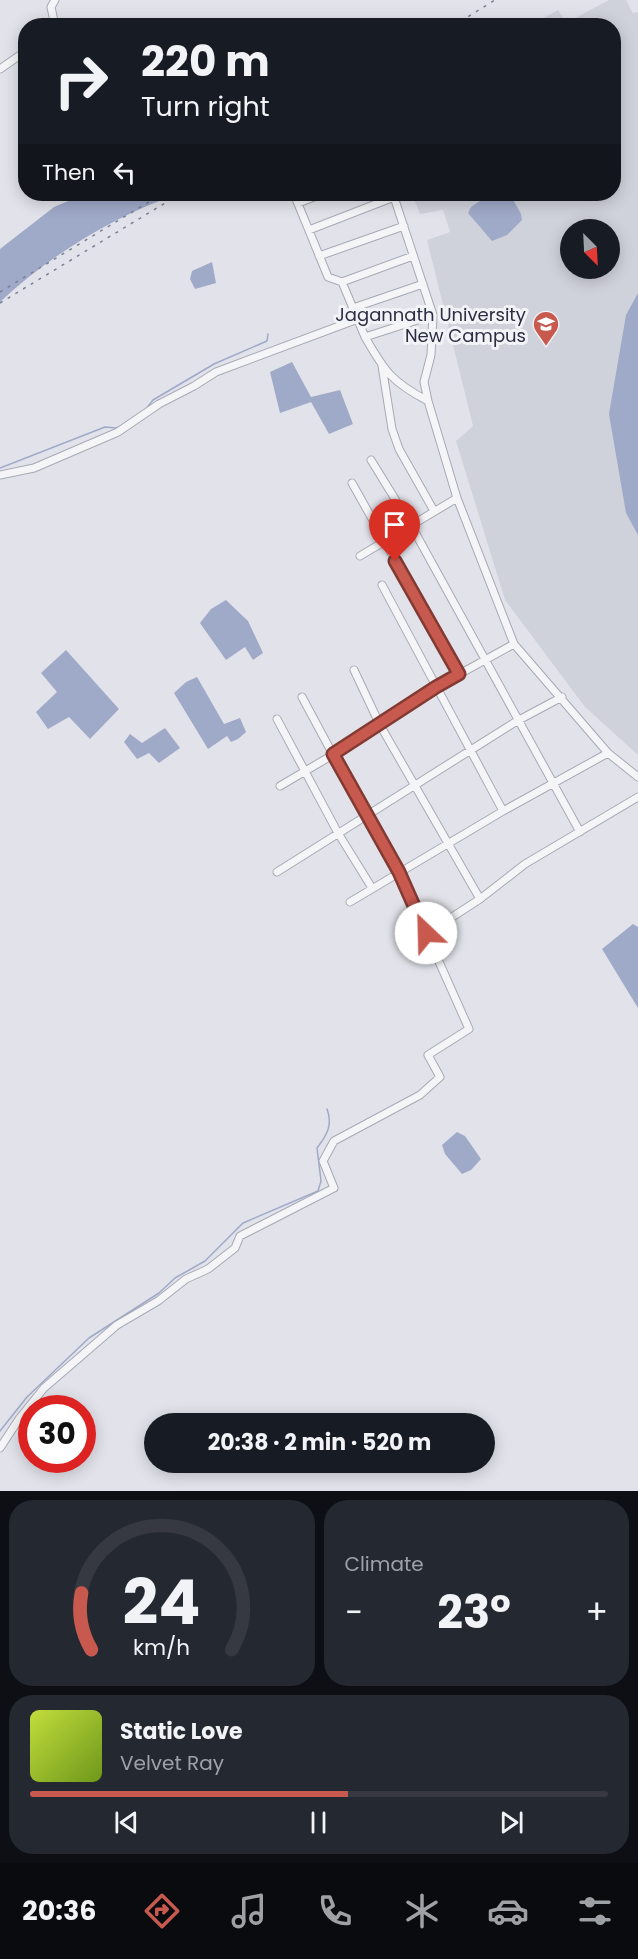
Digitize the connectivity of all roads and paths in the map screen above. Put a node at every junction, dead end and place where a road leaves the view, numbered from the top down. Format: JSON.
{"nodes":[{"id":1,"x":55,"y":0,"type":"edge"},
{"id":2,"x":53,"y":18,"type":"edge"},
{"id":3,"x":18,"y":57,"type":"edge"},
{"id":4,"x":0,"y":69,"type":"edge"},
{"id":5,"x":303,"y":201,"type":"edge"},
{"id":6,"x":379,"y":201,"type":"edge"},
{"id":7,"x":395,"y":201,"type":"edge"},
{"id":8,"x":298,"y":203,"type":"joint"},
{"id":9,"x":404,"y":226,"type":"junction"},
{"id":10,"x":309,"y":230,"type":"junction"},
{"id":11,"x":413,"y":255,"type":"junction"},
{"id":12,"x":320,"y":256,"type":"junction"},
{"id":13,"x":342,"y":282,"type":"junction"},
{"id":14,"x":423,"y":284,"type":"junction"},
{"id":15,"x":353,"y":308,"type":"junction"},
{"id":16,"x":433,"y":315,"type":"junction"},
{"id":17,"x":358,"y":319,"type":"junction"},
{"id":18,"x":365,"y":337,"type":"junction"},
{"id":19,"x":382,"y":366,"type":"junction"},
{"id":20,"x":428,"y":401,"type":"junction"},
{"id":21,"x":371,"y":460,"type":"dead end"},
{"id":22,"x":0,"y":475,"type":"edge"},
{"id":23,"x":352,"y":483,"type":"dead end"},
{"id":24,"x":457,"y":498,"type":"junction"},
{"id":25,"x":434,"y":511,"type":"junction"},
{"id":26,"x":411,"y":525,"type":"junction"},
{"id":27,"x":384,"y":542,"type":"junction"},
{"id":28,"x":360,"y":556,"type":"dead end"},
{"id":29,"x":382,"y":585,"type":"dead end"},
{"id":30,"x":514,"y":644,"type":"junction"},
{"id":31,"x":486,"y":660,"type":"junction"},
{"id":32,"x":354,"y":670,"type":"dead end"},
{"id":33,"x":459,"y":674,"type":"junction"},
{"id":34,"x":436,"y":687,"type":"junction"},
{"id":35,"x":302,"y":697,"type":"dead end"},
{"id":36,"x":562,"y":698,"type":"junction"},
{"id":37,"x":277,"y":719,"type":"dead end"},
{"id":38,"x":517,"y":721,"type":"junction"},
{"id":39,"x":380,"y":725,"type":"junction"},
{"id":40,"x":471,"y":749,"type":"junction"},
{"id":41,"x":608,"y":753,"type":"junction"},
{"id":42,"x":333,"y":754,"type":"junction"},
{"id":43,"x":305,"y":771,"type":"junction"},
{"id":44,"x":638,"y":777,"type":"edge"},
{"id":45,"x":416,"y":784,"type":"junction"},
{"id":46,"x":553,"y":785,"type":"junction"},
{"id":47,"x":280,"y":786,"type":"dead end"},
{"id":48,"x":638,"y":797,"type":"edge"},
{"id":49,"x":503,"y":811,"type":"junction"},
{"id":50,"x":366,"y":816,"type":"junction"},
{"id":51,"x":580,"y":832,"type":"junction"},
{"id":52,"x":338,"y":833,"type":"junction"},
{"id":53,"x":449,"y":843,"type":"junction"},
{"id":54,"x":277,"y":872,"type":"dead end"},
{"id":55,"x":399,"y":872,"type":"junction"},
{"id":56,"x":372,"y":888,"type":"junction"},
{"id":57,"x":480,"y":899,"type":"junction"},
{"id":58,"x":350,"y":902,"type":"dead end"},
{"id":59,"x":426,"y":933,"type":"junction"},
{"id":60,"x":0,"y":1448,"type":"edge"}],
"edges":[{"from":1,"to":2,"type":"street"},
{"from":3,"to":4,"type":"street"},
{"from":5,"to":8,"type":"street"},
{"from":6,"to":10,"type":"street"},
{"from":7,"to":9,"type":"street"},
{"from":8,"to":10,"type":"street"},
{"from":9,"to":11,"type":"street"},
{"from":9,"to":12,"type":"street"},
{"from":10,"to":12,"type":"street"},
{"from":11,"to":13,"type":"street"},
{"from":11,"to":14,"type":"street"},
{"from":12,"to":13,"type":"street"},
{"from":13,"to":15,"type":"street"},
{"from":14,"to":15,"type":"street"},
{"from":14,"to":16,"type":"street"},
{"from":15,"to":17,"type":"street"},
{"from":16,"to":18,"type":"street"},
{"from":16,"to":20,"type":"street"},
{"from":17,"to":18,"type":"street"},
{"from":17,"to":22,"type":"street"},
{"from":18,"to":19,"type":"street"},
{"from":19,"to":20,"type":"street"},
{"from":19,"to":25,"type":"street"},
{"from":20,"to":24,"type":"street"},
{"from":21,"to":26,"type":"street"},
{"from":23,"to":27,"type":"street"},
{"from":24,"to":25,"type":"street"},
{"from":24,"to":30,"type":"street"},
{"from":25,"to":26,"type":"street"},
{"from":26,"to":27,"type":"street"},
{"from":26,"to":31,"type":"street"},
{"from":27,"to":28,"type":"street"},
{"from":27,"to":33,"type":"street"},
{"from":29,"to":34,"type":"street"},
{"from":30,"to":31,"type":"street"},
{"from":30,"to":36,"type":"street"},
{"from":31,"to":33,"type":"street"},
{"from":31,"to":38,"type":"street"},
{"from":32,"to":39,"type":"street"},
{"from":33,"to":34,"type":"street"},
{"from":34,"to":39,"type":"street"},
{"from":34,"to":40,"type":"street"},
{"from":35,"to":42,"type":"street"},
{"from":36,"to":38,"type":"street"},
{"from":36,"to":41,"type":"street"},
{"from":37,"to":43,"type":"street"},
{"from":38,"to":40,"type":"street"},
{"from":38,"to":46,"type":"street"},
{"from":39,"to":42,"type":"street"},
{"from":39,"to":45,"type":"street"},
{"from":40,"to":45,"type":"street"},
{"from":40,"to":49,"type":"street"},
{"from":41,"to":44,"type":"street"},
{"from":41,"to":46,"type":"street"},
{"from":42,"to":43,"type":"street"},
{"from":42,"to":50,"type":"street"},
{"from":43,"to":47,"type":"street"},
{"from":43,"to":52,"type":"street"},
{"from":45,"to":50,"type":"street"},
{"from":45,"to":53,"type":"street"},
{"from":46,"to":49,"type":"street"},
{"from":46,"to":51,"type":"street"},
{"from":48,"to":51,"type":"street"},
{"from":49,"to":53,"type":"street"},
{"from":50,"to":52,"type":"street"},
{"from":50,"to":55,"type":"street"},
{"from":51,"to":57,"type":"street"},
{"from":52,"to":54,"type":"street"},
{"from":52,"to":56,"type":"street"},
{"from":53,"to":55,"type":"street"},
{"from":53,"to":57,"type":"street"},
{"from":55,"to":56,"type":"street"},
{"from":55,"to":59,"type":"street"},
{"from":56,"to":58,"type":"street"},
{"from":57,"to":59,"type":"street"},
{"from":59,"to":60,"type":"street"}]}
